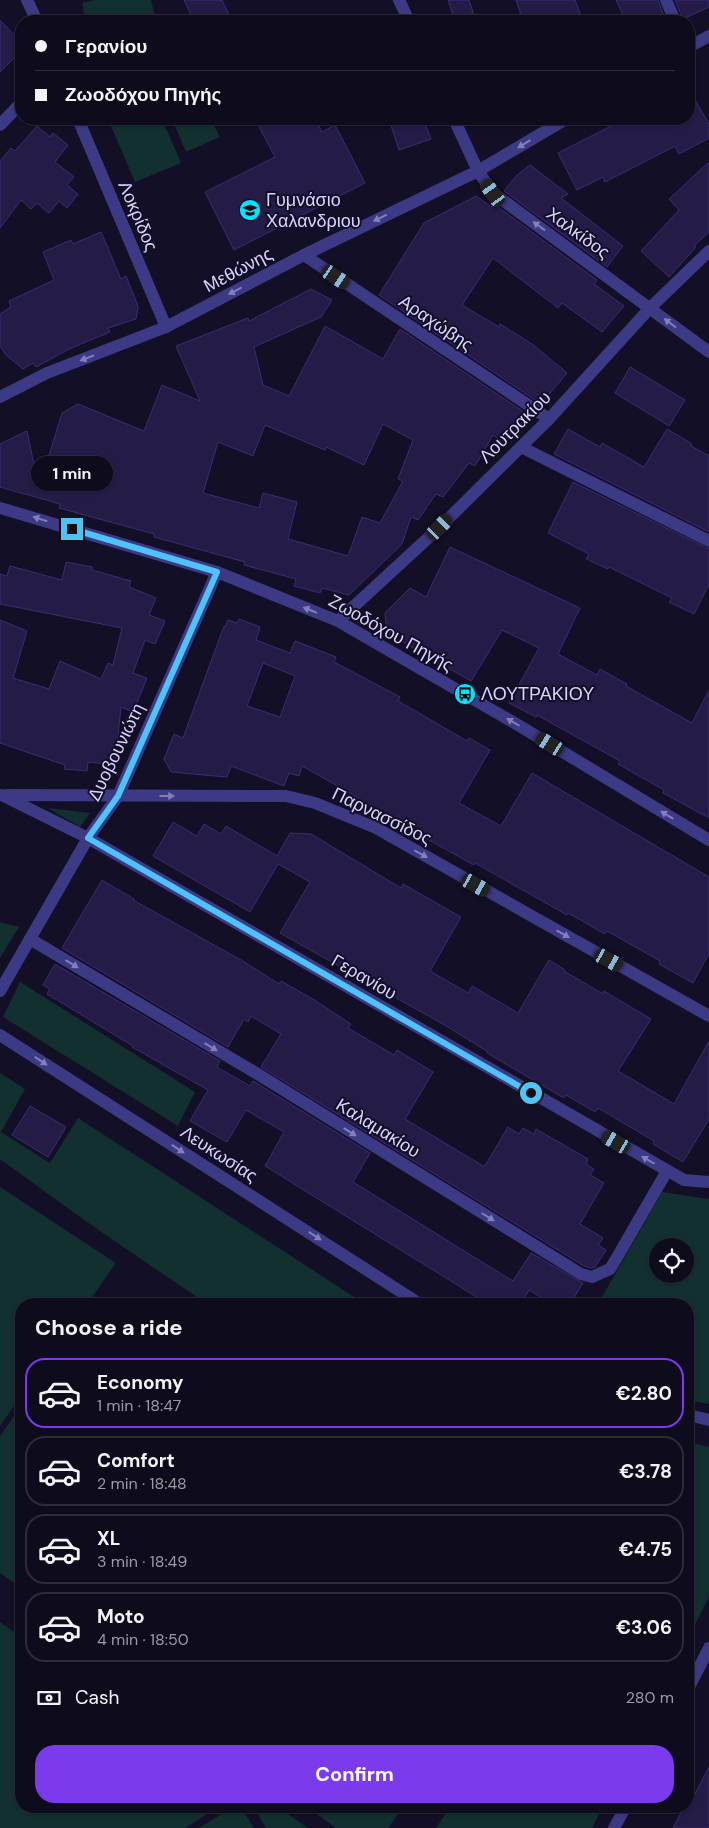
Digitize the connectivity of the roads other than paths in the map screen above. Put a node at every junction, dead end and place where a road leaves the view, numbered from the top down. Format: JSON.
{"nodes":[{"id":1,"x":28,"y":0,"type":"edge"},
{"id":2,"x":399,"y":0,"type":"edge"},
{"id":3,"x":666,"y":0,"type":"edge"},
{"id":4,"x":34,"y":15,"type":"edge"},
{"id":5,"x":406,"y":15,"type":"edge"},
{"id":6,"x":672,"y":15,"type":"edge"},
{"id":7,"x":709,"y":36,"type":"edge"},
{"id":8,"x":695,"y":44,"type":"edge"},
{"id":9,"x":15,"y":109,"type":"edge"},
{"id":10,"x":0,"y":125,"type":"edge"},
{"id":11,"x":81,"y":125,"type":"edge"},
{"id":12,"x":457,"y":125,"type":"edge"},
{"id":13,"x":556,"y":125,"type":"edge"},
{"id":14,"x":478,"y":171,"type":"junction"},
{"id":15,"x":709,"y":251,"type":"edge"},
{"id":16,"x":304,"y":255,"type":"junction"},
{"id":17,"x":650,"y":308,"type":"junction"},
{"id":18,"x":166,"y":327,"type":"junction"},
{"id":19,"x":709,"y":352,"type":"edge"},
{"id":20,"x":0,"y":397,"type":"edge"},
{"id":21,"x":549,"y":419,"type":"junction"},
{"id":22,"x":521,"y":447,"type":"junction"},
{"id":23,"x":0,"y":508,"type":"edge"},
{"id":24,"x":709,"y":541,"type":"edge"},
{"id":25,"x":217,"y":572,"type":"junction"},
{"id":26,"x":338,"y":621,"type":"junction"},
{"id":27,"x":1,"y":794,"type":"edge"},
{"id":28,"x":118,"y":796,"type":"junction"},
{"id":29,"x":88,"y":838,"type":"junction"},
{"id":30,"x":709,"y":840,"type":"edge"},
{"id":31,"x":30,"y":940,"type":"junction"},
{"id":32,"x":0,"y":991,"type":"edge"},
{"id":33,"x":709,"y":1016,"type":"edge"},
{"id":34,"x":0,"y":1034,"type":"edge"},
{"id":35,"x":667,"y":1171,"type":"junction"},
{"id":36,"x":709,"y":1182,"type":"edge"},
{"id":37,"x":411,"y":1298,"type":"edge"},
{"id":38,"x":694,"y":1416,"type":"edge"},
{"id":39,"x":709,"y":1420,"type":"edge"},
{"id":40,"x":709,"y":1648,"type":"edge"},
{"id":41,"x":694,"y":1677,"type":"edge"},
{"id":42,"x":622,"y":1813,"type":"edge"},
{"id":43,"x":614,"y":1828,"type":"edge"}],
"edges":[{"from":1,"to":4,"type":"street"},
{"from":2,"to":5,"type":"street"},
{"from":3,"to":6,"type":"street"},
{"from":7,"to":8,"type":"street"},
{"from":9,"to":10,"type":"street"},
{"from":11,"to":18,"type":"street","name":"Λοκρίδος"},
{"from":12,"to":14,"type":"street","name":"Χαλκίδος"},
{"from":13,"to":14,"type":"street","name":"Μεθώνης","one_way":true},
{"from":14,"to":16,"type":"street","name":"Μεθώνης","one_way":true},
{"from":17,"to":14,"type":"street","name":"Χαλκίδος","one_way":true},
{"from":15,"to":17,"type":"street","name":"Λουτρακίου"},
{"from":16,"to":18,"type":"street","name":"Μεθώνης","one_way":true},
{"from":16,"to":21,"type":"street","name":"Αραχώβης"},
{"from":19,"to":17,"type":"street","name":"Χαλκίδος","one_way":true},
{"from":17,"to":21,"type":"street","name":"Λουτρακίου"},
{"from":18,"to":20,"type":"street","name":"Μεθώνης","one_way":true},
{"from":21,"to":22,"type":"street","name":"Λουτρακίου"},
{"from":22,"to":24,"type":"street"},
{"from":22,"to":26,"type":"street","name":"Λουτρακίου"},
{"from":25,"to":23,"type":"street","name":"Ζωοδόχου Πηγής","one_way":true},
{"from":26,"to":25,"type":"street","name":"Ζωοδόχου Πηγής","one_way":true},
{"from":25,"to":28,"type":"street","name":"Δυοβουνιώτη"},
{"from":30,"to":26,"type":"street","name":"Ζωοδόχου Πηγής","one_way":true},
{"from":27,"to":28,"type":"street","name":"Παρνασσίδος"},
{"from":27,"to":29,"type":"street","name":"Γερανίου"},
{"from":28,"to":29,"type":"street","name":"Δυοβουνιώτη"},
{"from":28,"to":33,"type":"street","name":"Παρνασσίδος","one_way":true},
{"from":29,"to":31,"type":"street","name":"Δυοβουνιώτη"},
{"from":35,"to":29,"type":"street","name":"Γερανίου","one_way":true},
{"from":31,"to":32,"type":"street","name":"Δυοβουνιώτη"},
{"from":31,"to":35,"type":"street","name":"Καλαμακίου","one_way":true},
{"from":34,"to":37,"type":"street","name":"Λευκωσίας","one_way":true},
{"from":35,"to":36,"type":"street","name":"Γερανίου"},
{"from":38,"to":39,"type":"street"},
{"from":40,"to":41,"type":"street"},
{"from":42,"to":43,"type":"street"}]}
